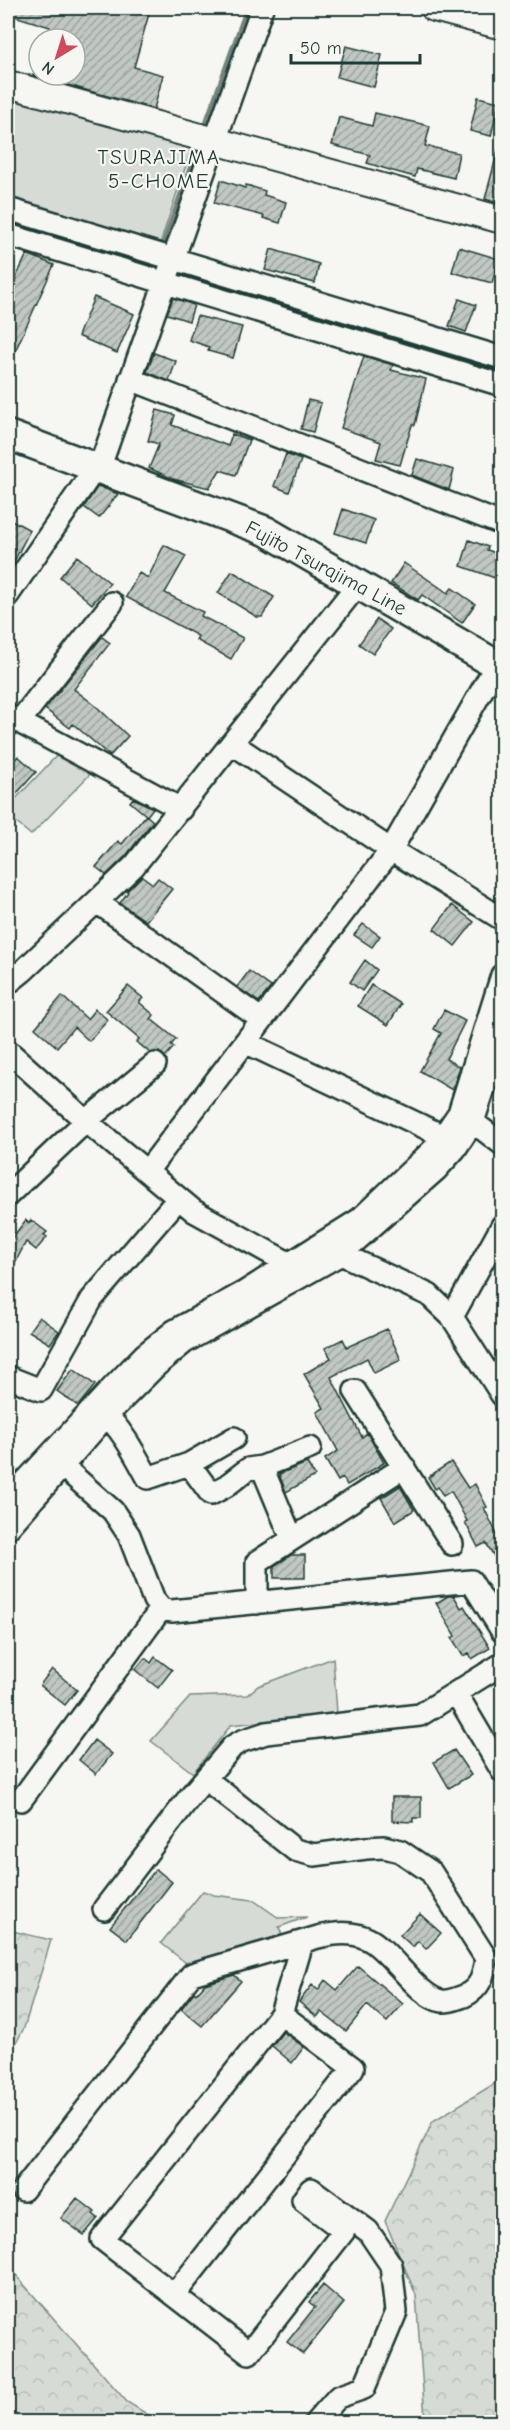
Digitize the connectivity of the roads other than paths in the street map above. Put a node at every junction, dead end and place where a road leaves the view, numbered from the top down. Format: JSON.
{"nodes":[{"id":1,"x":262,"y":8,"type":"edge"},
{"id":2,"x":434,"y":8,"type":"edge"},
{"id":3,"x":502,"y":26,"type":"edge"},
{"id":4,"x":8,"y":84,"type":"edge"},
{"id":5,"x":204,"y":138,"type":"junction"},
{"id":6,"x":8,"y":209,"type":"edge"},
{"id":7,"x":502,"y":220,"type":"edge"},
{"id":8,"x":8,"y":236,"type":"edge"},
{"id":9,"x":165,"y":265,"type":"junction"},
{"id":10,"x":502,"y":358,"type":"edge"},
{"id":11,"x":130,"y":379,"type":"junction"},
{"id":12,"x":502,"y":385,"type":"edge"},
{"id":13,"x":8,"y":435,"type":"edge"},
{"id":14,"x":97,"y":468,"type":"junction"},
{"id":15,"x":502,"y":524,"type":"edge"},
{"id":16,"x":359,"y":584,"type":"junction"},
{"id":17,"x":8,"y":595,"type":"edge"},
{"id":18,"x":112,"y":603,"type":"dead end"},
{"id":19,"x":500,"y":666,"type":"edge"},
{"id":20,"x":13,"y":719,"type":"edge"},
{"id":21,"x":233,"y":744,"type":"junction"},
{"id":22,"x":181,"y":809,"type":"junction"},
{"id":23,"x":391,"y":850,"type":"junction"},
{"id":24,"x":98,"y":902,"type":"junction"},
{"id":25,"x":502,"y":919,"type":"edge"},
{"id":26,"x":502,"y":975,"type":"edge"},
{"id":27,"x":8,"y":983,"type":"edge"},
{"id":28,"x":262,"y":1020,"type":"junction"},
{"id":29,"x":502,"y":1034,"type":"edge"},
{"id":30,"x":245,"y":1042,"type":"junction"},
{"id":31,"x":8,"y":1051,"type":"edge"},
{"id":32,"x":155,"y":1064,"type":"dead end"},
{"id":33,"x":86,"y":1121,"type":"junction"},
{"id":34,"x":457,"y":1131,"type":"junction"},
{"id":35,"x":502,"y":1144,"type":"edge"},
{"id":36,"x":147,"y":1170,"type":"junction"},
{"id":37,"x":8,"y":1195,"type":"edge"},
{"id":38,"x":178,"y":1198,"type":"junction"},
{"id":39,"x":502,"y":1226,"type":"edge"},
{"id":40,"x":336,"y":1246,"type":"junction"},
{"id":41,"x":298,"y":1269,"type":"junction"},
{"id":42,"x":452,"y":1317,"type":"junction"},
{"id":43,"x":8,"y":1377,"type":"edge"},
{"id":44,"x":355,"y":1391,"type":"dead end"},
{"id":45,"x":502,"y":1395,"type":"edge"},
{"id":46,"x":102,"y":1410,"type":"junction"},
{"id":47,"x":234,"y":1438,"type":"dead end"},
{"id":48,"x":310,"y":1448,"type":"dead end"},
{"id":49,"x":57,"y":1461,"type":"junction"},
{"id":50,"x":189,"y":1464,"type":"junction"},
{"id":51,"x":262,"y":1467,"type":"junction"},
{"id":52,"x":404,"y":1467,"type":"junction"},
{"id":53,"x":8,"y":1500,"type":"edge"},
{"id":54,"x":8,"y":1528,"type":"edge"},
{"id":55,"x":292,"y":1539,"type":"junction"},
{"id":56,"x":452,"y":1544,"type":"dead end"},
{"id":57,"x":257,"y":1603,"type":"junction"},
{"id":58,"x":161,"y":1609,"type":"junction"},
{"id":59,"x":502,"y":1632,"type":"edge"},
{"id":60,"x":502,"y":1664,"type":"edge"},
{"id":61,"x":456,"y":1693,"type":"junction"},
{"id":62,"x":502,"y":1771,"type":"edge"},
{"id":63,"x":207,"y":1780,"type":"junction"},
{"id":64,"x":21,"y":1800,"type":"dead end"},
{"id":65,"x":104,"y":1909,"type":"dead end"},
{"id":66,"x":302,"y":1943,"type":"junction"},
{"id":67,"x":281,"y":2014,"type":"junction"},
{"id":68,"x":23,"y":2190,"type":"dead end"},
{"id":69,"x":174,"y":2295,"type":"junction"},
{"id":70,"x":316,"y":2422,"type":"edge"}],
"edges":[{"from":1,"to":5,"type":"street"},
{"from":2,"to":3,"type":"street"},
{"from":4,"to":5,"type":"street"},
{"from":5,"to":7,"type":"street"},
{"from":5,"to":9,"type":"street"},
{"from":6,"to":9,"type":"street"},
{"from":8,"to":9,"type":"street"},
{"from":9,"to":10,"type":"street"},
{"from":9,"to":11,"type":"street"},
{"from":9,"to":12,"type":"street"},
{"from":11,"to":14,"type":"street"},
{"from":11,"to":15,"type":"street"},
{"from":13,"to":14,"type":"main road","name":"Fujito Tsurajima Line"},
{"from":14,"to":16,"type":"main road","name":"Fujito Tsurajima Line"},
{"from":14,"to":17,"type":"street"},
{"from":16,"to":19,"type":"main road","name":"Fujito Tsurajima Line"},
{"from":16,"to":21,"type":"street"},
{"from":18,"to":20,"type":"street"},
{"from":19,"to":23,"type":"street"},
{"from":20,"to":22,"type":"street"},
{"from":21,"to":22,"type":"street"},
{"from":21,"to":23,"type":"street"},
{"from":22,"to":24,"type":"street"},
{"from":23,"to":25,"type":"street"},
{"from":23,"to":28,"type":"street"},
{"from":24,"to":27,"type":"street"},
{"from":24,"to":28,"type":"street"},
{"from":26,"to":34,"type":"street"},
{"from":28,"to":30,"type":"street"},
{"from":29,"to":34,"type":"street"},
{"from":30,"to":34,"type":"street"},
{"from":30,"to":36,"type":"street"},
{"from":31,"to":33,"type":"street"},
{"from":32,"to":33,"type":"street"},
{"from":33,"to":36,"type":"street"},
{"from":33,"to":37,"type":"street"},
{"from":34,"to":35,"type":"street"},
{"from":34,"to":40,"type":"street"},
{"from":36,"to":38,"type":"street"},
{"from":38,"to":41,"type":"street"},
{"from":38,"to":43,"type":"street"},
{"from":39,"to":42,"type":"street"},
{"from":40,"to":41,"type":"street"},
{"from":40,"to":42,"type":"street"},
{"from":41,"to":46,"type":"street"},
{"from":42,"to":45,"type":"street"},
{"from":44,"to":52,"type":"street"},
{"from":46,"to":49,"type":"street"},
{"from":46,"to":50,"type":"street"},
{"from":47,"to":50,"type":"street"},
{"from":48,"to":51,"type":"street"},
{"from":49,"to":53,"type":"street"},
{"from":49,"to":54,"type":"street"},
{"from":49,"to":58,"type":"street"},
{"from":50,"to":51,"type":"street"},
{"from":51,"to":55,"type":"street"},
{"from":52,"to":55,"type":"street"},
{"from":52,"to":56,"type":"street"},
{"from":55,"to":57,"type":"street"},
{"from":57,"to":58,"type":"street"},
{"from":57,"to":59,"type":"street"},
{"from":58,"to":64,"type":"street"},
{"from":60,"to":61,"type":"street"},
{"from":61,"to":62,"type":"street"},
{"from":61,"to":63,"type":"street"},
{"from":63,"to":65,"type":"street"},
{"from":63,"to":66,"type":"street"},
{"from":66,"to":67,"type":"street"},
{"from":66,"to":68,"type":"street"},
{"from":67,"to":69,"type":"street"},
{"from":67,"to":69,"type":"street"},
{"from":69,"to":70,"type":"street"}]}
